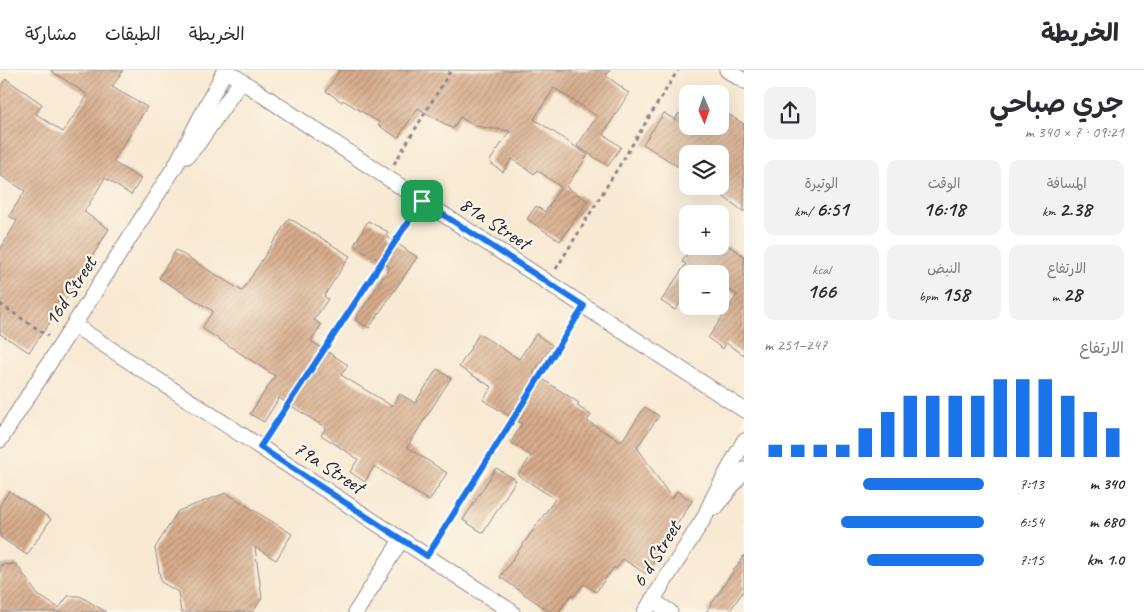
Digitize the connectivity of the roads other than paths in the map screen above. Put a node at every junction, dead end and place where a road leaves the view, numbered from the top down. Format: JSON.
{"nodes":[{"id":1,"x":225,"y":70,"type":"edge"},
{"id":2,"x":727,"y":70,"type":"edge"},
{"id":3,"x":241,"y":81,"type":"junction"},
{"id":4,"x":744,"y":81,"type":"edge"},
{"id":5,"x":176,"y":165,"type":"junction"},
{"id":6,"x":74,"y":325,"type":"junction"},
{"id":7,"x":744,"y":410,"type":"edge"},
{"id":8,"x":0,"y":440,"type":"edge"},
{"id":9,"x":744,"y":441,"type":"edge"},
{"id":10,"x":744,"y":470,"type":"edge"},
{"id":11,"x":704,"y":518,"type":"junction"},
{"id":12,"x":401,"y":540,"type":"junction"},
{"id":13,"x":648,"y":606,"type":"edge"},
{"id":14,"x":356,"y":612,"type":"edge"},
{"id":15,"x":512,"y":612,"type":"edge"},
{"id":16,"x":670,"y":612,"type":"edge"}],
"edges":[{"from":1,"to":3,"type":"street","name":"81a Street"},
{"from":1,"to":5,"type":"street","name":"16d Street"},
{"from":2,"to":4,"type":"street"},
{"from":3,"to":5,"type":"street","name":"16d Street"},
{"from":3,"to":7,"type":"street","name":"81a Street"},
{"from":5,"to":6,"type":"street","name":"16d Street"},
{"from":6,"to":8,"type":"street","name":"16d Street"},
{"from":6,"to":12,"type":"street","name":"79a Street"},
{"from":9,"to":11,"type":"street","name":"6 d Street"},
{"from":10,"to":11,"type":"street","name":"6 d Street"},
{"from":11,"to":13,"type":"street","name":"6 d Street"},
{"from":12,"to":14,"type":"street"},
{"from":12,"to":15,"type":"street","name":"79a Street"},
{"from":13,"to":16,"type":"street"}]}
